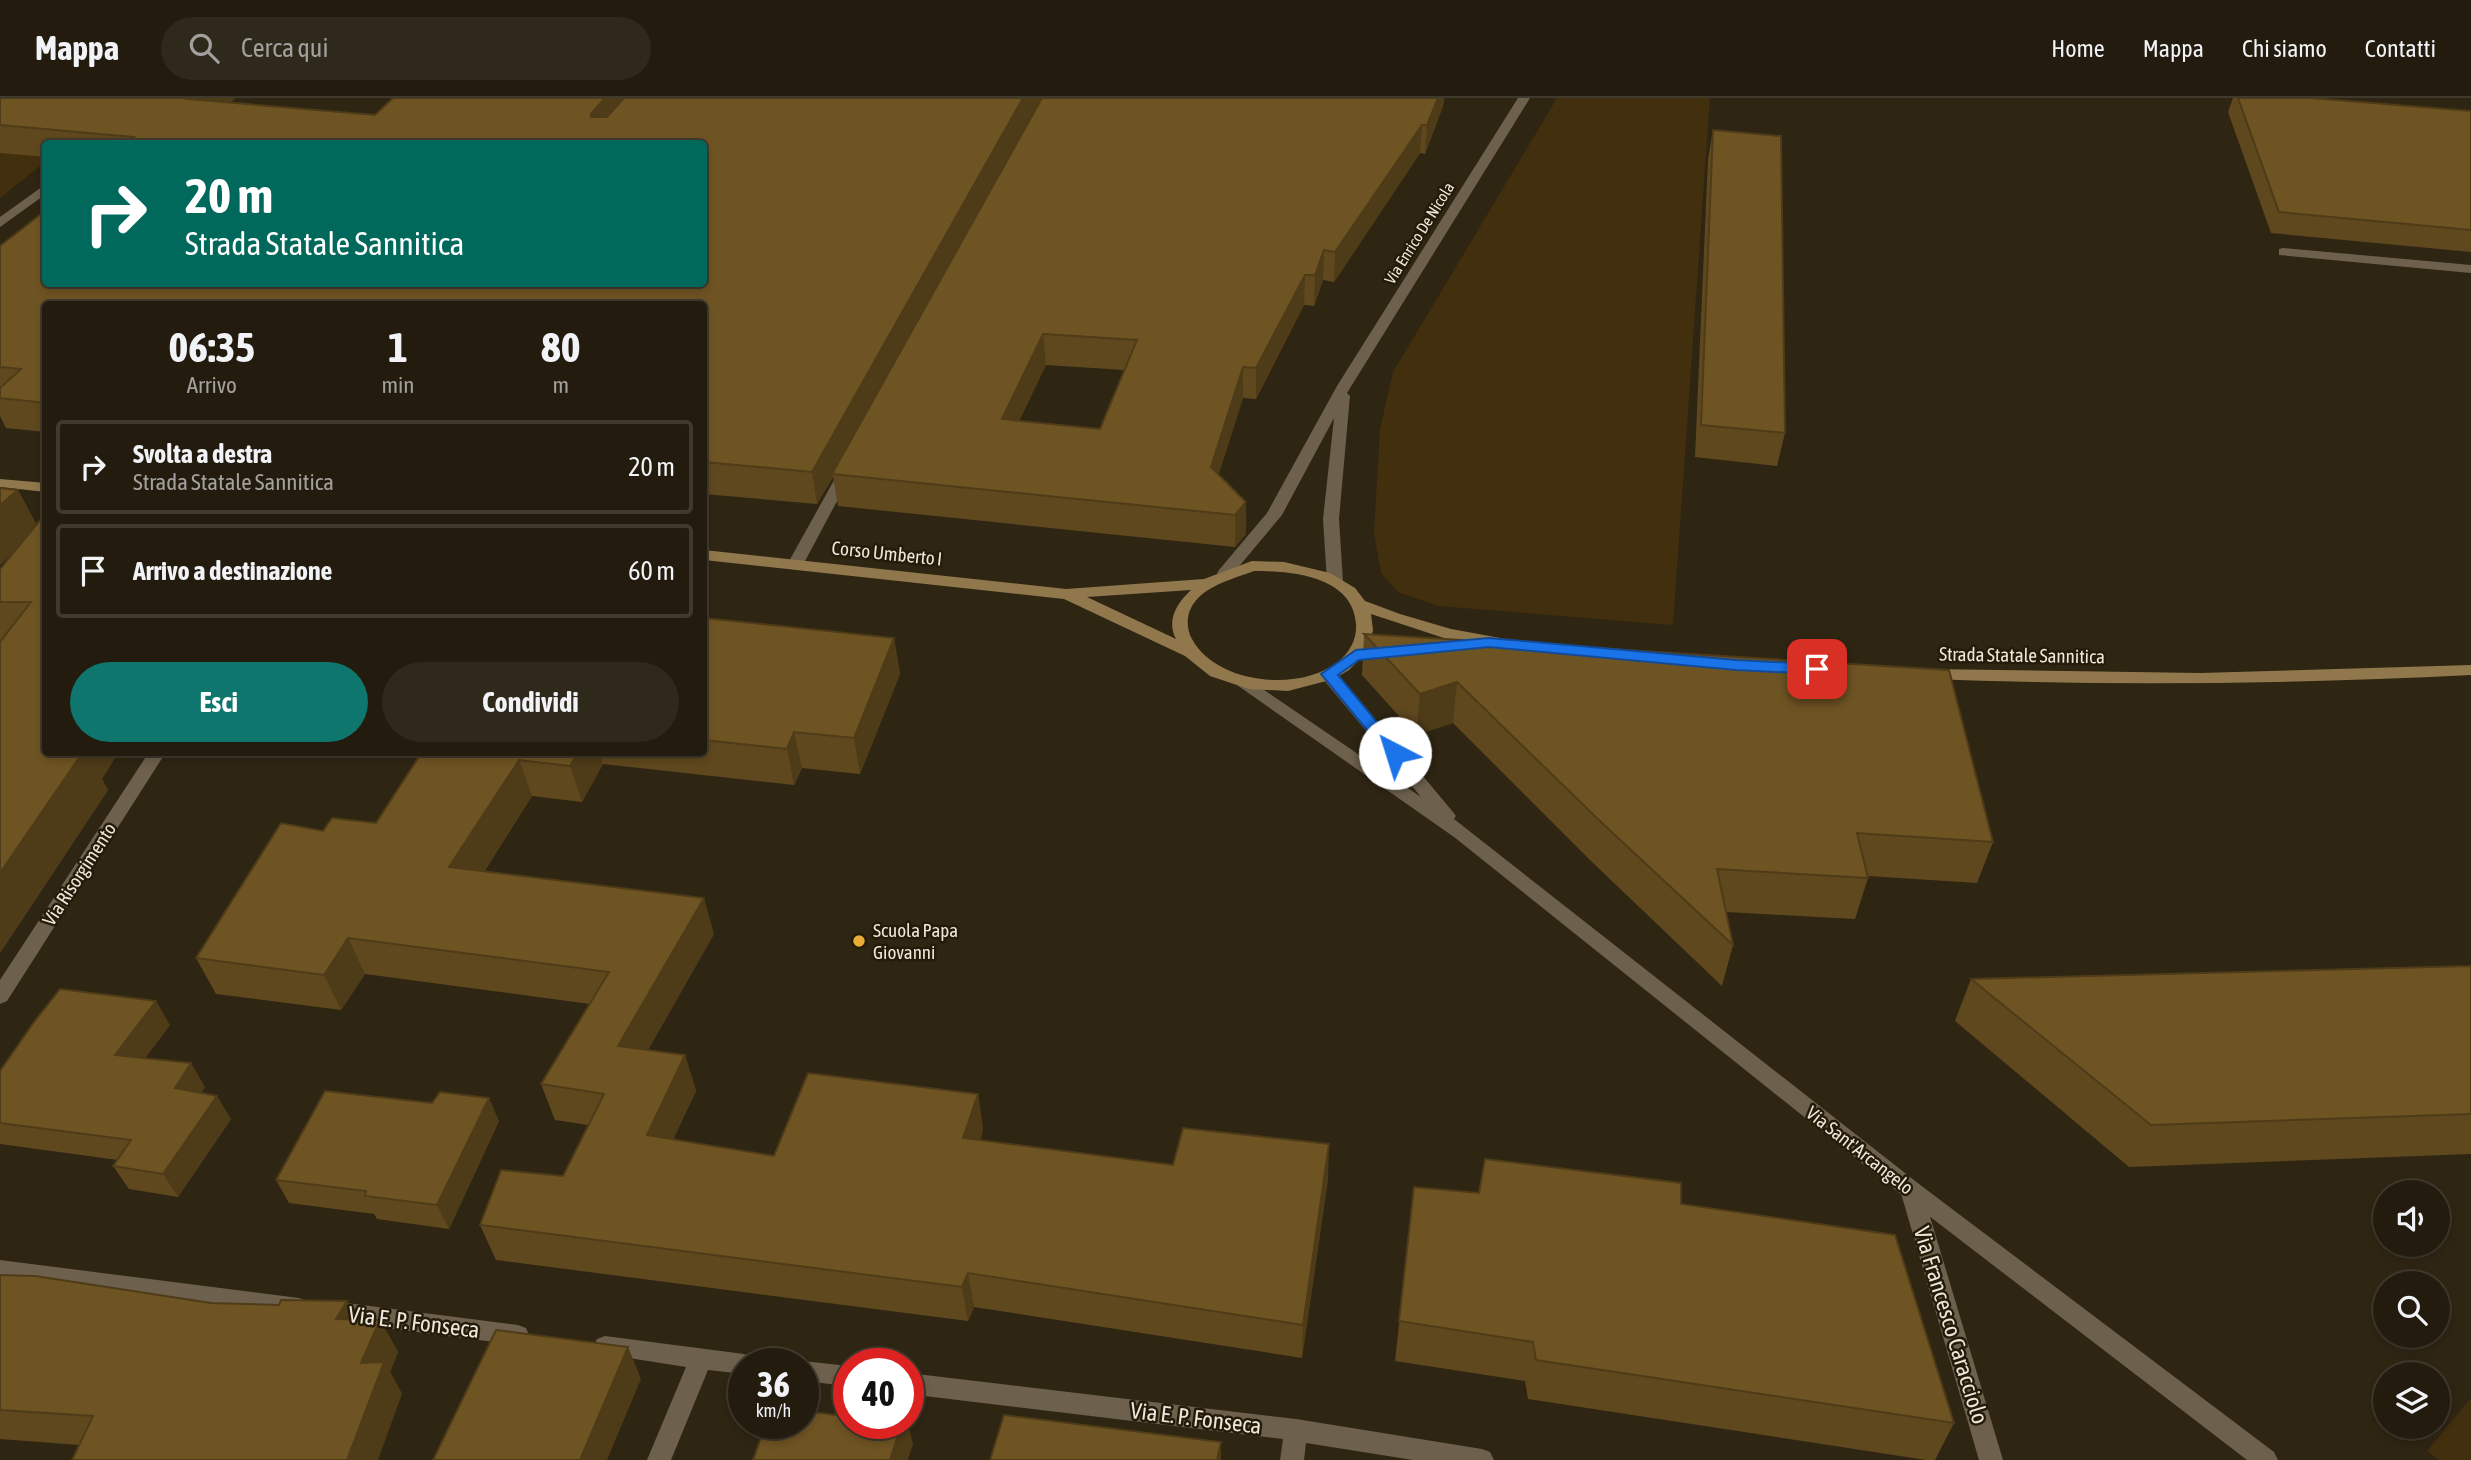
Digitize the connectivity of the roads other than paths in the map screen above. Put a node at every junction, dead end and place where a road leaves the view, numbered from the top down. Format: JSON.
{"nodes":[{"id":1,"x":1524,"y":98,"type":"edge"},
{"id":2,"x":42,"y":191,"type":"edge"},
{"id":3,"x":0,"y":223,"type":"edge"},
{"id":4,"x":2283,"y":251,"type":"dead end"},
{"id":5,"x":2471,"y":269,"type":"edge"},
{"id":6,"x":1344,"y":386,"type":"junction"},
{"id":7,"x":850,"y":466,"type":"edge"},
{"id":8,"x":0,"y":483,"type":"edge"},
{"id":9,"x":42,"y":488,"type":"edge"},
{"id":10,"x":707,"y":555,"type":"edge"},
{"id":11,"x":796,"y":564,"type":"junction"},
{"id":12,"x":1224,"y":573,"type":"junction"},
{"id":13,"x":1335,"y":582,"type":"junction"},
{"id":14,"x":1203,"y":584,"type":"junction"},
{"id":15,"x":1066,"y":594,"type":"junction"},
{"id":16,"x":1359,"y":604,"type":"junction"},
{"id":17,"x":1489,"y":643,"type":"junction"},
{"id":18,"x":1516,"y":645,"type":"edge"},
{"id":19,"x":1439,"y":648,"type":"edge"},
{"id":20,"x":1187,"y":651,"type":"junction"},
{"id":21,"x":1379,"y":653,"type":"edge"},
{"id":22,"x":1356,"y":655,"type":"junction"},
{"id":23,"x":2471,"y":670,"type":"edge"},
{"id":24,"x":1912,"y":673,"type":"edge"},
{"id":25,"x":1329,"y":674,"type":"junction"},
{"id":26,"x":1242,"y":683,"type":"junction"},
{"id":27,"x":155,"y":756,"type":"edge"},
{"id":28,"x":1460,"y":832,"type":"junction"},
{"id":29,"x":0,"y":996,"type":"edge"},
{"id":30,"x":1911,"y":1189,"type":"junction"},
{"id":31,"x":0,"y":1270,"type":"edge"},
{"id":32,"x":536,"y":1338,"type":"edge"},
{"id":33,"x":578,"y":1343,"type":"edge"},
{"id":34,"x":701,"y":1359,"type":"junction"},
{"id":35,"x":728,"y":1362,"type":"edge"},
{"id":36,"x":924,"y":1385,"type":"edge"},
{"id":37,"x":1296,"y":1430,"type":"junction"},
{"id":38,"x":659,"y":1460,"type":"edge"},
{"id":39,"x":1292,"y":1460,"type":"edge"},
{"id":40,"x":1482,"y":1460,"type":"edge"},
{"id":41,"x":1991,"y":1460,"type":"edge"},
{"id":42,"x":2266,"y":1460,"type":"edge"}],
"edges":[{"from":1,"to":6,"type":"street","name":"Via Enrico De Nicola"},
{"from":2,"to":3,"type":"street"},
{"from":4,"to":5,"type":"street"},
{"from":6,"to":12,"type":"street","name":"Via Enrico De Nicola"},
{"from":6,"to":13,"type":"street"},
{"from":7,"to":11,"type":"street"},
{"from":8,"to":9,"type":"main road"},
{"from":10,"to":11,"type":"main road","name":"Corso Umberto I"},
{"from":11,"to":15,"type":"main road","name":"Corso Umberto I"},
{"from":12,"to":13,"type":"main road"},
{"from":12,"to":14,"type":"main road"},
{"from":13,"to":16,"type":"main road"},
{"from":14,"to":15,"type":"main road","name":"Corso Umberto I"},
{"from":14,"to":20,"type":"main road"},
{"from":15,"to":20,"type":"main road","name":"Corso Umberto I"},
{"from":16,"to":17,"type":"main road"},
{"from":16,"to":22,"type":"main road"},
{"from":17,"to":18,"type":"main road"},
{"from":17,"to":19,"type":"main road"},
{"from":20,"to":26,"type":"main road"},
{"from":21,"to":22,"type":"main road"},
{"from":22,"to":25,"type":"main road"},
{"from":23,"to":24,"type":"main road","name":"Strada Statale Sannitica"},
{"from":25,"to":26,"type":"main road"},
{"from":25,"to":28,"type":"street"},
{"from":26,"to":28,"type":"street"},
{"from":27,"to":29,"type":"street","name":"Via Risorgimento"},
{"from":28,"to":30,"type":"street","name":"Via Sant'Arcangelo"},
{"from":30,"to":41,"type":"street","name":"Via Francesco Caracciolo"},
{"from":30,"to":42,"type":"street","name":"Via Sant'Arcangelo"},
{"from":31,"to":32,"type":"street","name":"Via E. P. Fonseca"},
{"from":33,"to":34,"type":"street"},
{"from":34,"to":35,"type":"street"},
{"from":34,"to":38,"type":"street"},
{"from":36,"to":37,"type":"street","name":"Via E. P. Fonseca"},
{"from":37,"to":39,"type":"street"},
{"from":37,"to":40,"type":"street","name":"Via E. P. Fonseca"}]}
